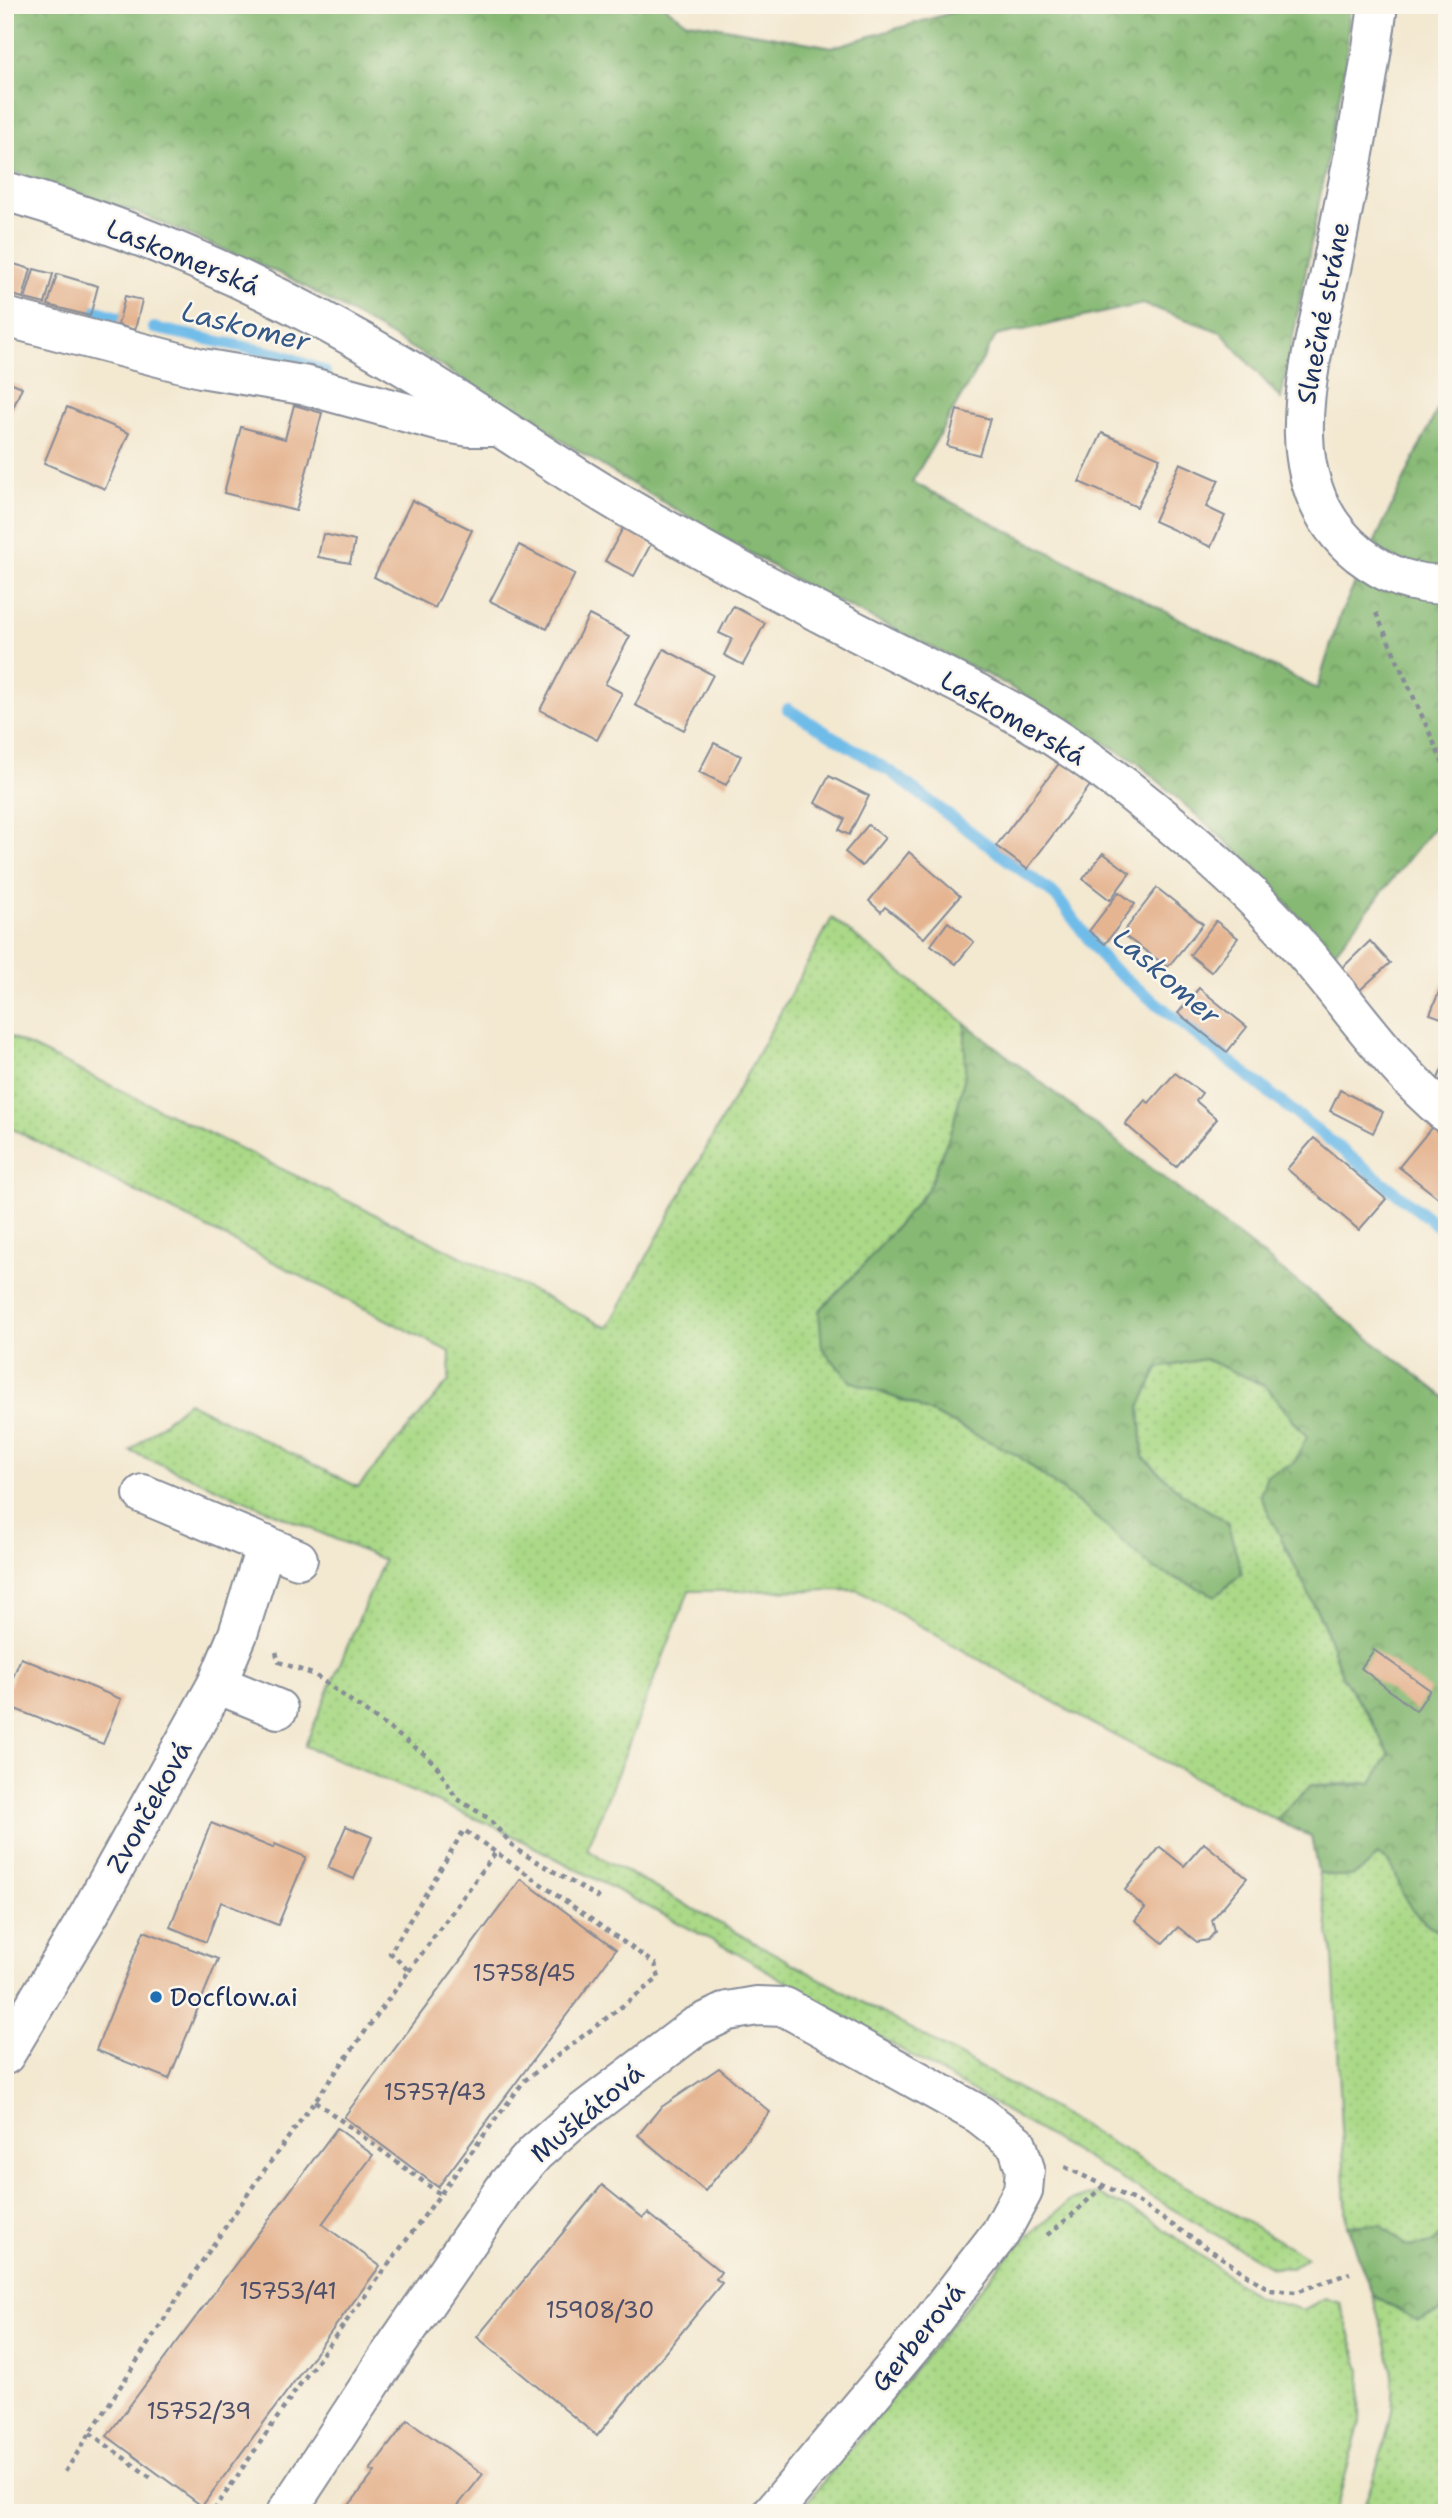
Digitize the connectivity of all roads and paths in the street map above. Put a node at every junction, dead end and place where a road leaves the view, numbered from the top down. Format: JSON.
{"nodes":[{"id":1,"x":1377,"y":5,"type":"edge"},
{"id":2,"x":5,"y":191,"type":"edge"},
{"id":3,"x":5,"y":317,"type":"edge"},
{"id":4,"x":498,"y":427,"type":"junction"},
{"id":5,"x":1447,"y":585,"type":"edge"},
{"id":6,"x":1375,"y":611,"type":"dead end"},
{"id":7,"x":1447,"y":772,"type":"edge"},
{"id":8,"x":1447,"y":1114,"type":"edge"},
{"id":9,"x":143,"y":1494,"type":"dead end"},
{"id":10,"x":243,"y":1616,"type":"junction"},
{"id":11,"x":217,"y":1684,"type":"junction"},
{"id":12,"x":278,"y":1709,"type":"dead end"},
{"id":13,"x":496,"y":1852,"type":"junction"},
{"id":14,"x":601,"y":1899,"type":"dead end"},
{"id":15,"x":409,"y":1971,"type":"junction"},
{"id":16,"x":5,"y":2055,"type":"edge"},
{"id":17,"x":315,"y":2101,"type":"junction"},
{"id":18,"x":1017,"y":2144,"type":"junction"},
{"id":19,"x":1103,"y":2186,"type":"junction"},
{"id":20,"x":440,"y":2194,"type":"junction"},
{"id":21,"x":1037,"y":2238,"type":"dead end"},
{"id":22,"x":1350,"y":2273,"type":"dead end"},
{"id":23,"x":90,"y":2433,"type":"junction"},
{"id":24,"x":65,"y":2472,"type":"dead end"},
{"id":25,"x":154,"y":2480,"type":"dead end"},
{"id":26,"x":212,"y":2513,"type":"edge"},
{"id":27,"x":286,"y":2513,"type":"edge"},
{"id":28,"x":772,"y":2513,"type":"edge"}],
"edges":[{"from":1,"to":5,"type":"street","name":"Slnečné stráne"},
{"from":2,"to":4,"type":"street","name":"Laskomerská"},
{"from":3,"to":4,"type":"street"},
{"from":4,"to":8,"type":"street","name":"Laskomerská"},
{"from":6,"to":7,"type":"path"},
{"from":9,"to":10,"type":"street","name":"Zvončeková"},
{"from":10,"to":11,"type":"street","name":"Zvončeková"},
{"from":10,"to":14,"type":"path"},
{"from":11,"to":12,"type":"street"},
{"from":11,"to":16,"type":"street","name":"Zvončeková"},
{"from":13,"to":15,"type":"path"},
{"from":13,"to":15,"type":"path"},
{"from":13,"to":20,"type":"path"},
{"from":15,"to":17,"type":"path"},
{"from":17,"to":20,"type":"path"},
{"from":17,"to":23,"type":"path"},
{"from":18,"to":19,"type":"path"},
{"from":18,"to":27,"type":"street","name":"Muškátová"},
{"from":18,"to":28,"type":"street","name":"Gerberová"},
{"from":19,"to":21,"type":"path"},
{"from":19,"to":22,"type":"path"},
{"from":20,"to":26,"type":"path"},
{"from":23,"to":24,"type":"path"},
{"from":23,"to":25,"type":"path"}]}
